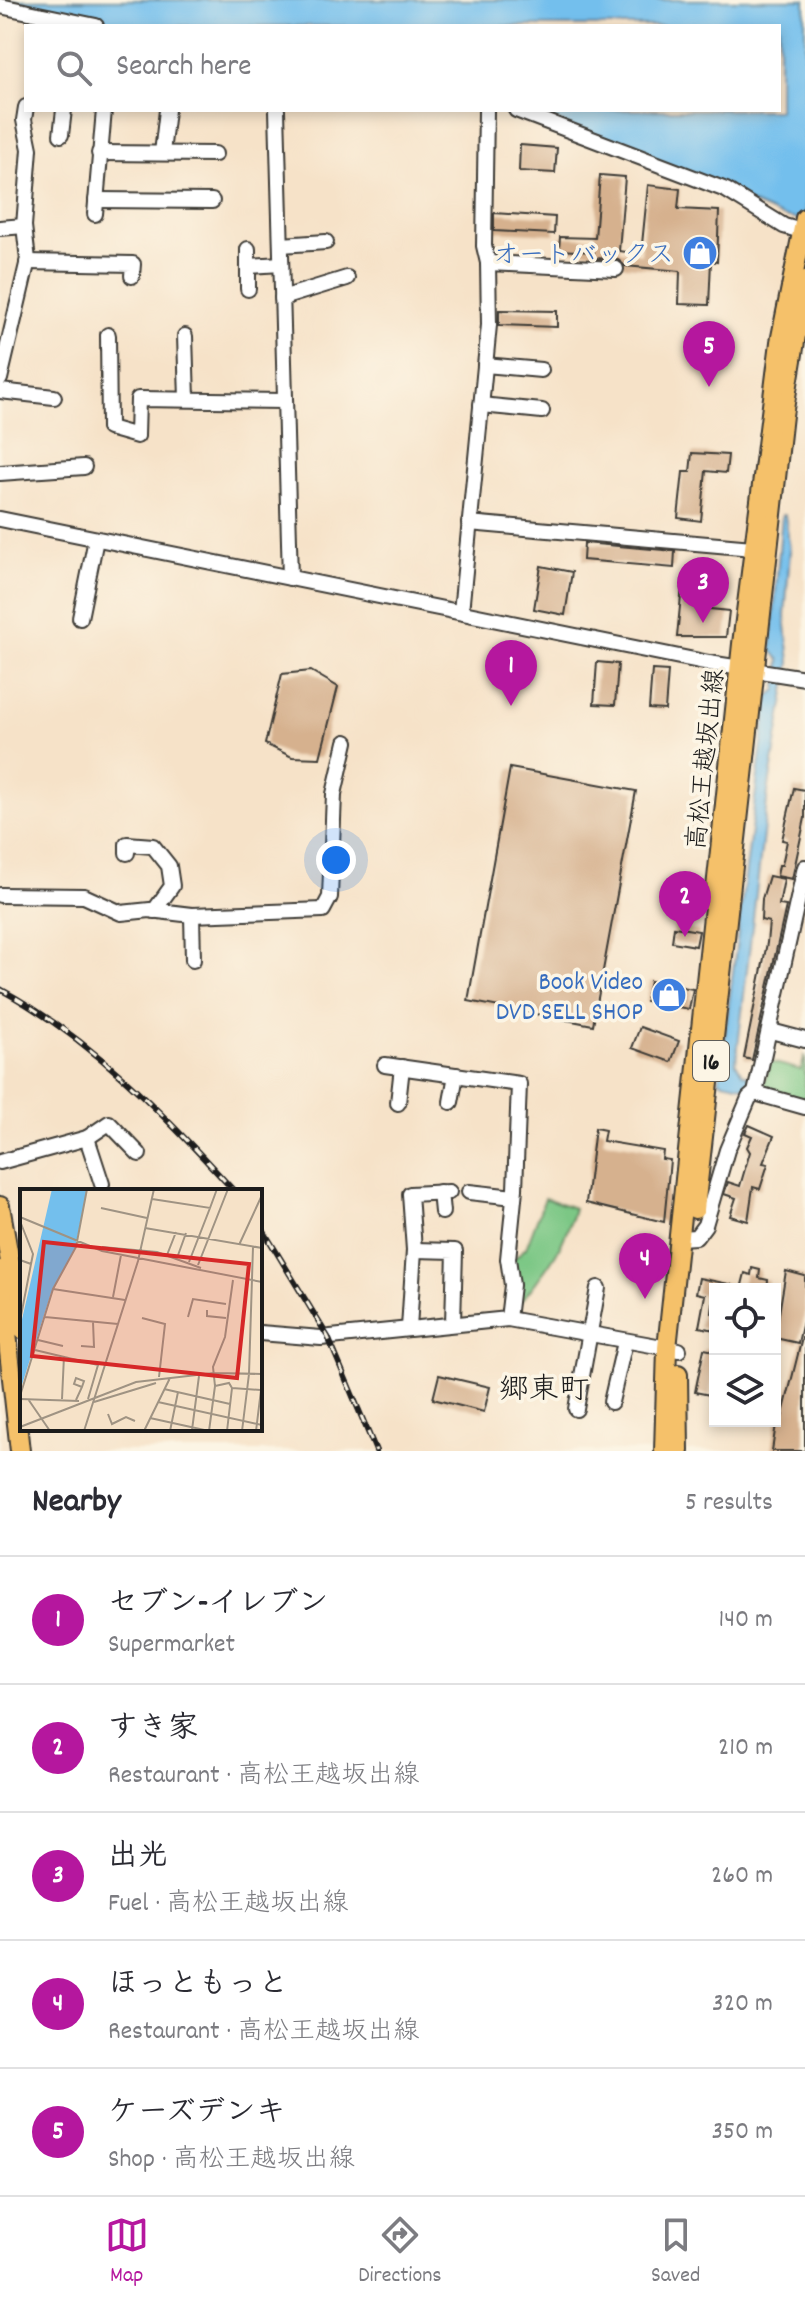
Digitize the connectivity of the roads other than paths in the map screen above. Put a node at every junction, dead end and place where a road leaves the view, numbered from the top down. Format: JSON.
{"nodes":[{"id":1,"x":0,"y":6,"type":"edge"},
{"id":2,"x":40,"y":21,"type":"edge"},
{"id":3,"x":78,"y":24,"type":"edge"},
{"id":4,"x":25,"y":112,"type":"edge"},
{"id":5,"x":64,"y":112,"type":"edge"},
{"id":6,"x":104,"y":112,"type":"edge"},
{"id":7,"x":167,"y":112,"type":"edge"},
{"id":8,"x":277,"y":112,"type":"edge"},
{"id":9,"x":486,"y":112,"type":"edge"},
{"id":10,"x":521,"y":112,"type":"edge"},
{"id":11,"x":61,"y":135,"type":"dead end"},
{"id":12,"x":99,"y":153,"type":"junction"},
{"id":13,"x":162,"y":153,"type":"junction"},
{"id":14,"x":215,"y":154,"type":"dead end"},
{"id":15,"x":212,"y":201,"type":"dead end"},
{"id":16,"x":24,"y":226,"type":"junction"},
{"id":17,"x":804,"y":227,"type":"edge"},
{"id":18,"x":0,"y":228,"type":"edge"},
{"id":19,"x":326,"y":242,"type":"dead end"},
{"id":20,"x":281,"y":245,"type":"junction"},
{"id":21,"x":248,"y":249,"type":"dead end"},
{"id":22,"x":27,"y":262,"type":"junction"},
{"id":23,"x":488,"y":263,"type":"junction"},
{"id":24,"x":281,"y":264,"type":"junction"},
{"id":25,"x":249,"y":266,"type":"junction"},
{"id":26,"x":616,"y":269,"type":"dead end"},
{"id":27,"x":132,"y":276,"type":"dead end"},
{"id":28,"x":347,"y":278,"type":"dead end"},
{"id":29,"x":805,"y":280,"type":"edge"},
{"id":30,"x":248,"y":289,"type":"dead end"},
{"id":31,"x":282,"y":298,"type":"junction"},
{"id":32,"x":108,"y":335,"type":"dead end"},
{"id":33,"x":185,"y":336,"type":"dead end"},
{"id":34,"x":793,"y":344,"type":"edge"},
{"id":35,"x":485,"y":365,"type":"junction"},
{"id":36,"x":541,"y":370,"type":"dead end"},
{"id":37,"x":0,"y":379,"type":"edge"},
{"id":38,"x":0,"y":391,"type":"edge"},
{"id":39,"x":54,"y":397,"type":"dead end"},
{"id":40,"x":187,"y":399,"type":"junction"},
{"id":41,"x":285,"y":401,"type":"junction"},
{"id":42,"x":481,"y":405,"type":"junction"},
{"id":43,"x":542,"y":411,"type":"dead end"},
{"id":44,"x":84,"y":467,"type":"dead end"},
{"id":45,"x":0,"y":473,"type":"edge"},
{"id":46,"x":0,"y":519,"type":"edge"},
{"id":47,"x":469,"y":523,"type":"junction"},
{"id":48,"x":96,"y":539,"type":"junction"},
{"id":49,"x":761,"y":549,"type":"junction"},
{"id":50,"x":290,"y":578,"type":"junction"},
{"id":51,"x":461,"y":612,"type":"junction"},
{"id":52,"x":80,"y":618,"type":"dead end"},
{"id":53,"x":747,"y":670,"type":"junction"},
{"id":54,"x":791,"y":676,"type":"edge"},
{"id":55,"x":346,"y":742,"type":"dead end"},
{"id":56,"x":127,"y":853,"type":"dead end"},
{"id":57,"x":805,"y":869,"type":"edge"},
{"id":58,"x":0,"y":895,"type":"edge"},
{"id":59,"x":154,"y":911,"type":"junction"},
{"id":60,"x":192,"y":915,"type":"junction"},
{"id":61,"x":798,"y":944,"type":"edge"},
{"id":62,"x":193,"y":960,"type":"dead end"},
{"id":63,"x":771,"y":1031,"type":"junction"},
{"id":64,"x":805,"y":1040,"type":"edge"},
{"id":65,"x":385,"y":1065,"type":"dead end"},
{"id":66,"x":402,"y":1067,"type":"junction"},
{"id":67,"x":456,"y":1075,"type":"junction"},
{"id":68,"x":755,"y":1093,"type":"junction"},
{"id":69,"x":451,"y":1102,"type":"dead end"},
{"id":70,"x":398,"y":1103,"type":"dead end"},
{"id":71,"x":805,"y":1107,"type":"edge"},
{"id":72,"x":87,"y":1138,"type":"junction"},
{"id":73,"x":139,"y":1154,"type":"dead end"},
{"id":74,"x":0,"y":1162,"type":"edge"},
{"id":75,"x":102,"y":1184,"type":"dead end"},
{"id":76,"x":469,"y":1192,"type":"dead end"},
{"id":77,"x":514,"y":1197,"type":"junction"},
{"id":78,"x":0,"y":1206,"type":"edge"},
{"id":79,"x":442,"y":1212,"type":"dead end"},
{"id":80,"x":685,"y":1238,"type":"junction"},
{"id":81,"x":414,"y":1250,"type":"junction"},
{"id":82,"x":8,"y":1282,"type":"edge"},
{"id":83,"x":598,"y":1288,"type":"dead end"},
{"id":84,"x":508,"y":1319,"type":"junction"},
{"id":85,"x":20,"y":1322,"type":"edge"},
{"id":86,"x":453,"y":1323,"type":"junction"},
{"id":87,"x":409,"y":1328,"type":"junction"},
{"id":88,"x":262,"y":1333,"type":"edge"},
{"id":89,"x":591,"y":1335,"type":"junction"},
{"id":90,"x":625,"y":1342,"type":"junction"},
{"id":91,"x":673,"y":1349,"type":"junction"},
{"id":92,"x":611,"y":1402,"type":"dead end"},
{"id":93,"x":576,"y":1409,"type":"dead end"},
{"id":94,"x":30,"y":1431,"type":"edge"},
{"id":95,"x":20,"y":1451,"type":"edge"},
{"id":96,"x":32,"y":1451,"type":"edge"},
{"id":97,"x":664,"y":1451,"type":"edge"},
{"id":98,"x":679,"y":1451,"type":"edge"}],
"edges":[{"from":1,"to":2,"type":"street"},
{"from":2,"to":3,"type":"street"},
{"from":4,"to":16,"type":"street"},
{"from":5,"to":11,"type":"street"},
{"from":6,"to":12,"type":"street"},
{"from":7,"to":13,"type":"street"},
{"from":8,"to":20,"type":"street"},
{"from":9,"to":23,"type":"street"},
{"from":10,"to":17,"type":"street"},
{"from":12,"to":13,"type":"street"},
{"from":12,"to":15,"type":"street"},
{"from":13,"to":14,"type":"street"},
{"from":16,"to":18,"type":"street"},
{"from":16,"to":22,"type":"street"},
{"from":17,"to":34,"type":"main road","name":"高松王越坂出線","number":"16"},
{"from":19,"to":20,"type":"street"},
{"from":20,"to":24,"type":"street"},
{"from":21,"to":25,"type":"street"},
{"from":22,"to":27,"type":"street"},
{"from":22,"to":37,"type":"street"},
{"from":23,"to":26,"type":"street"},
{"from":23,"to":35,"type":"street"},
{"from":24,"to":25,"type":"street"},
{"from":24,"to":31,"type":"street"},
{"from":25,"to":30,"type":"street"},
{"from":28,"to":31,"type":"street"},
{"from":29,"to":34,"type":"main road","name":"高松王越坂出線","number":"16"},
{"from":31,"to":41,"type":"street"},
{"from":32,"to":40,"type":"street"},
{"from":33,"to":40,"type":"street"},
{"from":34,"to":49,"type":"main road","name":"高松王越坂出線","number":"16"},
{"from":35,"to":36,"type":"street"},
{"from":35,"to":42,"type":"street"},
{"from":38,"to":39,"type":"street"},
{"from":40,"to":41,"type":"street"},
{"from":41,"to":50,"type":"street"},
{"from":42,"to":43,"type":"street"},
{"from":42,"to":47,"type":"street"},
{"from":44,"to":45,"type":"street"},
{"from":46,"to":48,"type":"street"},
{"from":47,"to":49,"type":"street"},
{"from":47,"to":51,"type":"street"},
{"from":48,"to":50,"type":"street"},
{"from":48,"to":52,"type":"street"},
{"from":49,"to":53,"type":"main road","name":"高松王越坂出線","number":"16"},
{"from":50,"to":51,"type":"street"},
{"from":51,"to":53,"type":"street"},
{"from":53,"to":54,"type":"street"},
{"from":53,"to":80,"type":"main road","name":"高松王越坂出線","number":"16"},
{"from":55,"to":60,"type":"street"},
{"from":56,"to":59,"type":"street"},
{"from":57,"to":61,"type":"street"},
{"from":58,"to":59,"type":"street"},
{"from":59,"to":60,"type":"street"},
{"from":60,"to":62,"type":"street"},
{"from":61,"to":63,"type":"street"},
{"from":63,"to":64,"type":"street"},
{"from":63,"to":68,"type":"street"},
{"from":65,"to":66,"type":"street"},
{"from":66,"to":67,"type":"street"},
{"from":66,"to":70,"type":"street"},
{"from":67,"to":69,"type":"street"},
{"from":67,"to":77,"type":"street"},
{"from":68,"to":71,"type":"street"},
{"from":68,"to":80,"type":"street"},
{"from":72,"to":73,"type":"street"},
{"from":72,"to":74,"type":"street"},
{"from":72,"to":75,"type":"street"},
{"from":76,"to":77,"type":"street"},
{"from":77,"to":84,"type":"street"},
{"from":78,"to":82,"type":"main road"},
{"from":79,"to":81,"type":"street"},
{"from":80,"to":91,"type":"main road","name":"高松王越坂出線","number":"16"},
{"from":81,"to":86,"type":"street"},
{"from":81,"to":87,"type":"street"},
{"from":82,"to":85,"type":"main road"},
{"from":82,"to":95,"type":"main road"},
{"from":83,"to":89,"type":"street"},
{"from":84,"to":86,"type":"street"},
{"from":84,"to":89,"type":"street"},
{"from":86,"to":87,"type":"street"},
{"from":87,"to":88,"type":"street"},
{"from":89,"to":90,"type":"street"},
{"from":89,"to":93,"type":"street"},
{"from":90,"to":91,"type":"street"},
{"from":90,"to":92,"type":"street"},
{"from":91,"to":97,"type":"main road","name":"高松王越坂出線","number":"16"},
{"from":91,"to":98,"type":"main road","name":"高松王越坂出線","number":"16"},
{"from":94,"to":96,"type":"main road"}]}
